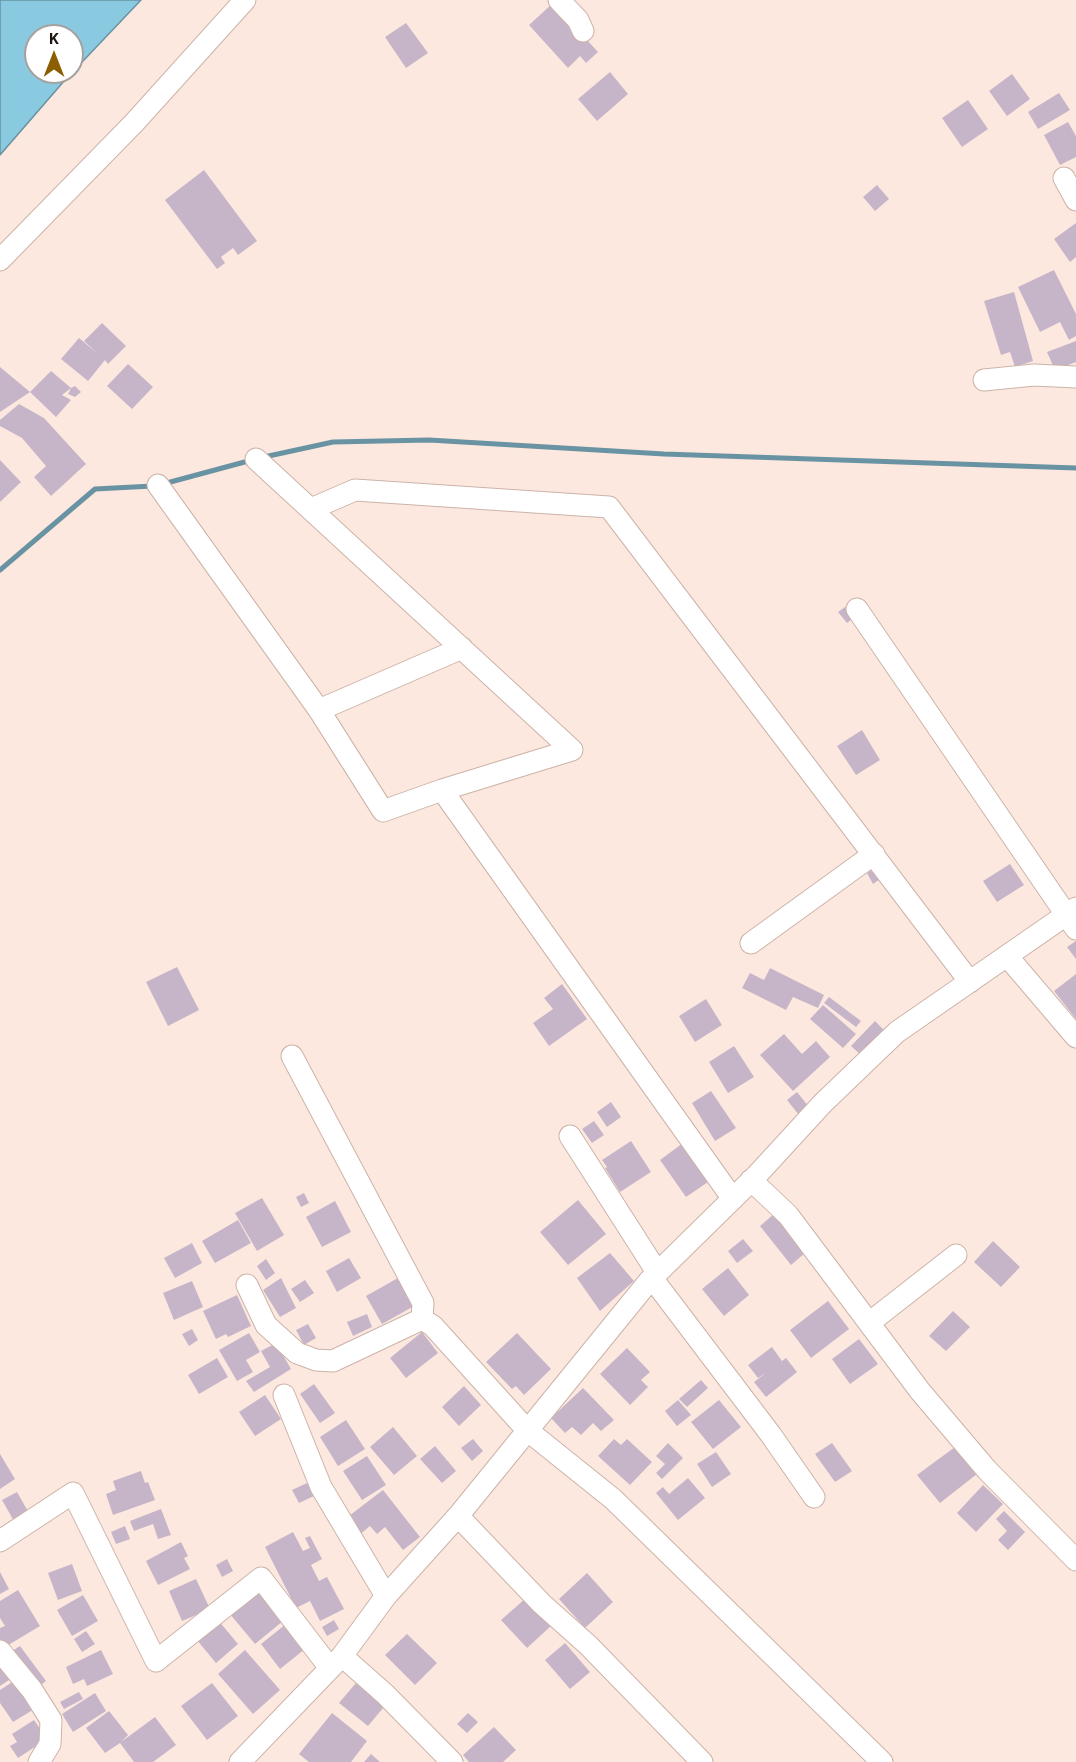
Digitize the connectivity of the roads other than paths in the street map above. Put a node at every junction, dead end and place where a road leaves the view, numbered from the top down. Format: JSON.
{"nodes":[{"id":1,"x":246,"y":0,"type":"edge"},
{"id":2,"x":559,"y":0,"type":"edge"},
{"id":3,"x":583,"y":31,"type":"dead end"},
{"id":4,"x":1064,"y":178,"type":"dead end"},
{"id":5,"x":1076,"y":200,"type":"edge"},
{"id":6,"x":0,"y":260,"type":"edge"},
{"id":7,"x":1076,"y":377,"type":"edge"},
{"id":8,"x":984,"y":380,"type":"dead end"},
{"id":9,"x":256,"y":459,"type":"dead end"},
{"id":10,"x":158,"y":486,"type":"dead end"},
{"id":11,"x":311,"y":509,"type":"junction"},
{"id":12,"x":857,"y":609,"type":"dead end"},
{"id":13,"x":462,"y":648,"type":"junction"},
{"id":14,"x":319,"y":710,"type":"junction"},
{"id":15,"x":442,"y":790,"type":"junction"},
{"id":16,"x":874,"y":854,"type":"junction"},
{"id":17,"x":1073,"y":917,"type":"edge"},
{"id":18,"x":751,"y":943,"type":"dead end"},
{"id":19,"x":1007,"y":957,"type":"junction"},
{"id":20,"x":970,"y":982,"type":"junction"},
{"id":21,"x":1076,"y":1037,"type":"edge"},
{"id":22,"x":292,"y":1056,"type":"dead end"},
{"id":23,"x":570,"y":1136,"type":"dead end"},
{"id":24,"x":751,"y":1180,"type":"junction"},
{"id":25,"x":733,"y":1199,"type":"junction"},
{"id":26,"x":956,"y":1255,"type":"dead end"},
{"id":27,"x":655,"y":1275,"type":"junction"},
{"id":28,"x":247,"y":1285,"type":"dead end"},
{"id":29,"x":422,"y":1319,"type":"junction"},
{"id":30,"x":869,"y":1323,"type":"junction"},
{"id":31,"x":284,"y":1395,"type":"dead end"},
{"id":32,"x":527,"y":1430,"type":"junction"},
{"id":33,"x":814,"y":1497,"type":"dead end"},
{"id":34,"x":458,"y":1516,"type":"junction"},
{"id":35,"x":0,"y":1541,"type":"edge"},
{"id":36,"x":1076,"y":1560,"type":"edge"},
{"id":37,"x":386,"y":1596,"type":"junction"},
{"id":38,"x":0,"y":1651,"type":"edge"},
{"id":39,"x":336,"y":1662,"type":"junction"},
{"id":40,"x":39,"y":1762,"type":"edge"},
{"id":41,"x":240,"y":1762,"type":"edge"},
{"id":42,"x":452,"y":1762,"type":"edge"},
{"id":43,"x":702,"y":1762,"type":"edge"},
{"id":44,"x":882,"y":1762,"type":"edge"}],
"edges":[{"from":1,"to":6,"type":"street"},
{"from":2,"to":3,"type":"street"},
{"from":4,"to":5,"type":"street"},
{"from":7,"to":8,"type":"street"},
{"from":9,"to":11,"type":"street"},
{"from":10,"to":14,"type":"street"},
{"from":11,"to":13,"type":"street"},
{"from":11,"to":16,"type":"street"},
{"from":12,"to":17,"type":"street"},
{"from":13,"to":14,"type":"street"},
{"from":13,"to":15,"type":"street"},
{"from":14,"to":15,"type":"street"},
{"from":15,"to":25,"type":"street"},
{"from":16,"to":18,"type":"street"},
{"from":16,"to":20,"type":"street"},
{"from":17,"to":19,"type":"street"},
{"from":19,"to":20,"type":"street"},
{"from":19,"to":21,"type":"street"},
{"from":20,"to":24,"type":"street"},
{"from":22,"to":29,"type":"street"},
{"from":23,"to":27,"type":"street"},
{"from":24,"to":25,"type":"street"},
{"from":24,"to":30,"type":"street"},
{"from":25,"to":27,"type":"street"},
{"from":26,"to":30,"type":"street"},
{"from":27,"to":32,"type":"street"},
{"from":27,"to":33,"type":"street"},
{"from":28,"to":29,"type":"street"},
{"from":29,"to":32,"type":"street"},
{"from":30,"to":36,"type":"street"},
{"from":31,"to":37,"type":"street"},
{"from":32,"to":34,"type":"street"},
{"from":32,"to":44,"type":"street"},
{"from":34,"to":37,"type":"street"},
{"from":34,"to":43,"type":"street"},
{"from":35,"to":39,"type":"street"},
{"from":37,"to":39,"type":"street"},
{"from":38,"to":40,"type":"street"},
{"from":39,"to":41,"type":"street"},
{"from":39,"to":42,"type":"street"}]}
